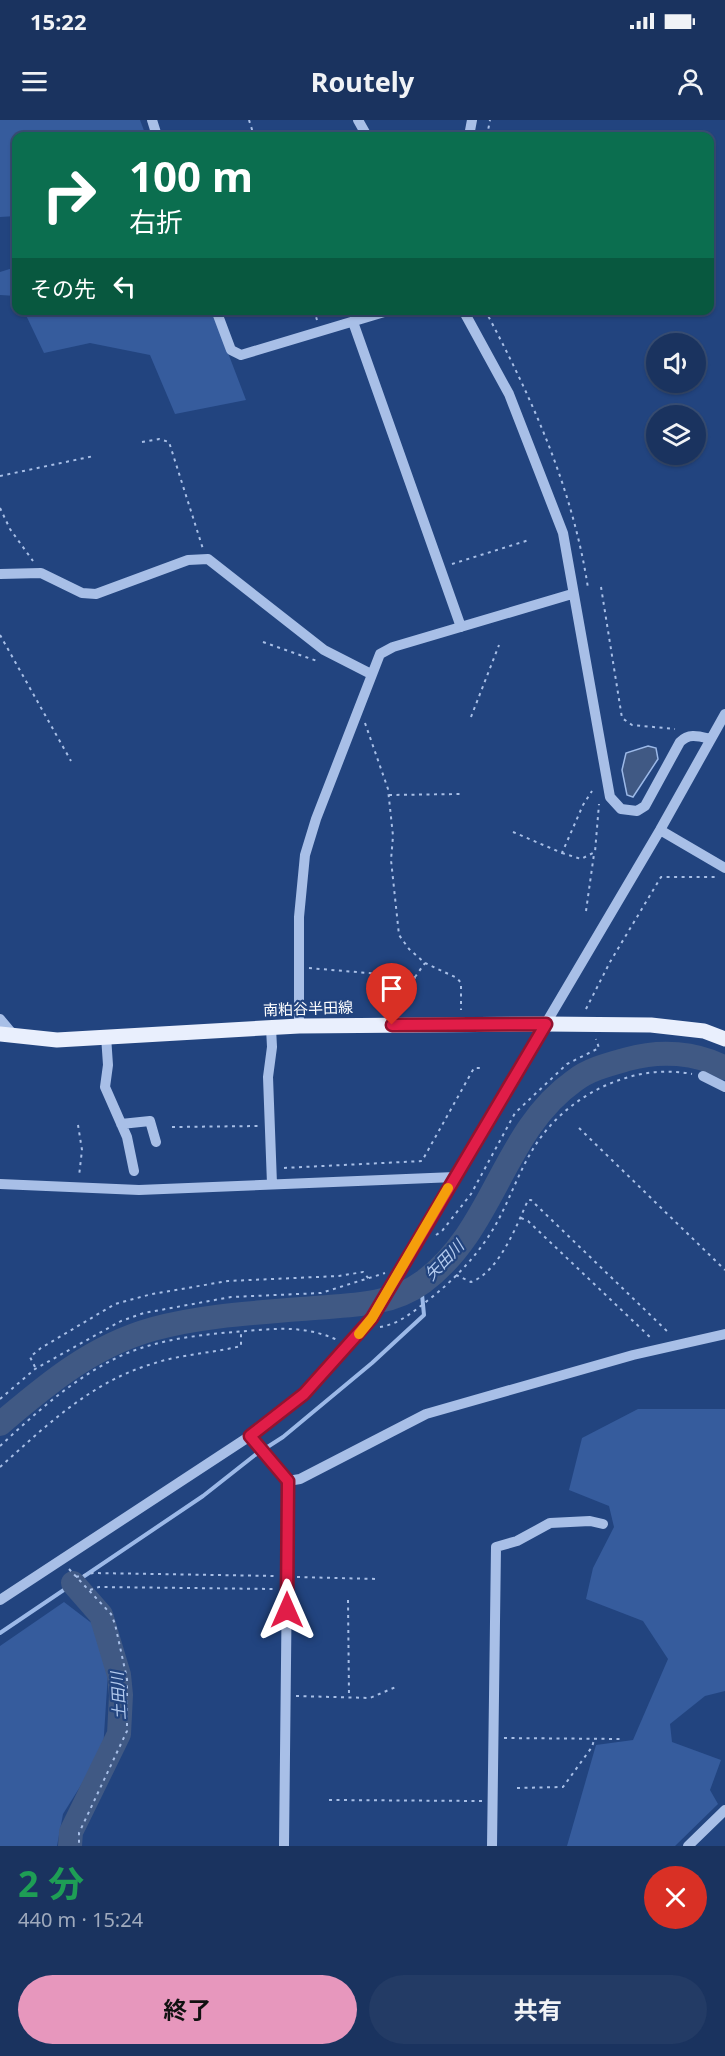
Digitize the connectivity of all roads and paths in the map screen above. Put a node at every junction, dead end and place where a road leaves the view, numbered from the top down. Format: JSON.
{"nodes":[{"id":1,"x":218,"y":315,"type":"edge"},
{"id":2,"x":375,"y":315,"type":"edge"},
{"id":3,"x":466,"y":315,"type":"edge"},
{"id":4,"x":488,"y":315,"type":"edge"},
{"id":5,"x":353,"y":322,"type":"junction"},
{"id":6,"x":142,"y":442,"type":"dead end"},
{"id":7,"x":94,"y":456,"type":"dead end"},
{"id":8,"x":0,"y":476,"type":"edge"},
{"id":9,"x":0,"y":508,"type":"edge"},
{"id":10,"x":529,"y":540,"type":"dead end"},
{"id":11,"x":208,"y":559,"type":"junction"},
{"id":12,"x":441,"y":569,"type":"junction"},
{"id":13,"x":37,"y":573,"type":"junction"},
{"id":14,"x":0,"y":574,"type":"edge"},
{"id":15,"x":601,"y":587,"type":"dead end"},
{"id":16,"x":588,"y":588,"type":"dead end"},
{"id":17,"x":572,"y":594,"type":"junction"},
{"id":18,"x":461,"y":627,"type":"junction"},
{"id":19,"x":0,"y":635,"type":"edge"},
{"id":20,"x":263,"y":642,"type":"dead end"},
{"id":21,"x":499,"y":645,"type":"dead end"},
{"id":22,"x":323,"y":663,"type":"dead end"},
{"id":23,"x":371,"y":674,"type":"junction"},
{"id":24,"x":358,"y":710,"type":"junction"},
{"id":25,"x":725,"y":714,"type":"edge"},
{"id":26,"x":471,"y":717,"type":"dead end"},
{"id":27,"x":687,"y":736,"type":"junction"},
{"id":28,"x":711,"y":739,"type":"junction"},
{"id":29,"x":71,"y":761,"type":"dead end"},
{"id":30,"x":592,"y":791,"type":"dead end"},
{"id":31,"x":461,"y":794,"type":"dead end"},
{"id":32,"x":388,"y":795,"type":"junction"},
{"id":33,"x":599,"y":803,"type":"dead end"},
{"id":34,"x":660,"y":830,"type":"junction"},
{"id":35,"x":513,"y":832,"type":"dead end"},
{"id":36,"x":595,"y":852,"type":"junction"},
{"id":37,"x":562,"y":853,"type":"junction"},
{"id":38,"x":725,"y":868,"type":"edge"},
{"id":39,"x":725,"y":878,"type":"edge"},
{"id":40,"x":586,"y":911,"type":"dead end"},
{"id":41,"x":425,"y":963,"type":"junction"},
{"id":42,"x":298,"y":964,"type":"junction"},
{"id":43,"x":415,"y":977,"type":"junction"},
{"id":44,"x":413,"y":999,"type":"dead end"},
{"id":45,"x":0,"y":1019,"type":"edge"},
{"id":46,"x":461,"y":1024,"type":"junction"},
{"id":47,"x":546,"y":1024,"type":"junction"},
{"id":48,"x":575,"y":1024,"type":"junction"},
{"id":49,"x":592,"y":1024,"type":"junction"},
{"id":50,"x":299,"y":1026,"type":"junction"},
{"id":51,"x":271,"y":1028,"type":"junction"},
{"id":52,"x":7,"y":1036,"type":"edge"},
{"id":53,"x":106,"y":1036,"type":"junction"},
{"id":54,"x":725,"y":1039,"type":"edge"},
{"id":55,"x":484,"y":1068,"type":"dead end"},
{"id":56,"x":703,"y":1076,"type":"joint"},
{"id":57,"x":725,"y":1088,"type":"edge"},
{"id":58,"x":121,"y":1124,"type":"junction"},
{"id":59,"x":78,"y":1125,"type":"dead end"},
{"id":60,"x":269,"y":1126,"type":"junction"},
{"id":61,"x":172,"y":1127,"type":"dead end"},
{"id":62,"x":579,"y":1128,"type":"dead end"},
{"id":63,"x":156,"y":1142,"type":"dead end"},
{"id":64,"x":272,"y":1168,"type":"junction"},
{"id":65,"x":134,"y":1171,"type":"dead end"},
{"id":66,"x":454,"y":1177,"type":"junction"},
{"id":67,"x":0,"y":1184,"type":"edge"},
{"id":68,"x":272,"y":1184,"type":"junction"},
{"id":69,"x":78,"y":1187,"type":"junction"},
{"id":70,"x":521,"y":1218,"type":"junction"},
{"id":71,"x":422,"y":1233,"type":"junction"},
{"id":72,"x":725,"y":1270,"type":"edge"},
{"id":73,"x":456,"y":1275,"type":"junction"},
{"id":74,"x":397,"y":1277,"type":"junction"},
{"id":75,"x":369,"y":1279,"type":"junction"},
{"id":76,"x":369,"y":1322,"type":"junction"},
{"id":77,"x":241,"y":1331,"type":"junction"},
{"id":78,"x":725,"y":1334,"type":"edge"},
{"id":79,"x":677,"y":1345,"type":"junction"},
{"id":80,"x":349,"y":1346,"type":"junction"},
{"id":81,"x":657,"y":1350,"type":"junction"},
{"id":82,"x":35,"y":1369,"type":"junction"},
{"id":83,"x":0,"y":1399,"type":"edge"},
{"id":84,"x":250,"y":1436,"type":"junction"},
{"id":85,"x":0,"y":1446,"type":"edge"},
{"id":86,"x":0,"y":1467,"type":"edge"},
{"id":87,"x":288,"y":1481,"type":"junction"},
{"id":88,"x":603,"y":1524,"type":"dead end"},
{"id":89,"x":61,"y":1560,"type":"junction"},
{"id":90,"x":287,"y":1576,"type":"junction"},
{"id":91,"x":76,"y":1577,"type":"junction"},
{"id":92,"x":377,"y":1579,"type":"dead end"},
{"id":93,"x":287,"y":1589,"type":"junction"},
{"id":94,"x":90,"y":1590,"type":"junction"},
{"id":95,"x":0,"y":1600,"type":"edge"},
{"id":96,"x":348,"y":1600,"type":"dead end"},
{"id":97,"x":398,"y":1686,"type":"dead end"},
{"id":98,"x":286,"y":1695,"type":"junction"},
{"id":99,"x":349,"y":1697,"type":"junction"},
{"id":100,"x":494,"y":1738,"type":"junction"},
{"id":101,"x":594,"y":1739,"type":"junction"},
{"id":102,"x":624,"y":1739,"type":"dead end"},
{"id":103,"x":517,"y":1788,"type":"dead end"},
{"id":104,"x":329,"y":1800,"type":"dead end"},
{"id":105,"x":493,"y":1801,"type":"junction"},
{"id":106,"x":725,"y":1810,"type":"edge"},
{"id":107,"x":79,"y":1846,"type":"edge"},
{"id":108,"x":284,"y":1846,"type":"edge"},
{"id":109,"x":492,"y":1846,"type":"edge"},
{"id":110,"x":688,"y":1846,"type":"edge"}],
"edges":[{"from":1,"to":5,"type":"street"},
{"from":2,"to":5,"type":"street"},
{"from":3,"to":17,"type":"street"},
{"from":4,"to":16,"type":"path"},
{"from":5,"to":12,"type":"street"},
{"from":6,"to":11,"type":"path"},
{"from":7,"to":8,"type":"path"},
{"from":9,"to":13,"type":"path"},
{"from":10,"to":12,"type":"path"},
{"from":11,"to":13,"type":"street"},
{"from":11,"to":23,"type":"street"},
{"from":12,"to":18,"type":"street"},
{"from":13,"to":14,"type":"street"},
{"from":15,"to":27,"type":"path"},
{"from":17,"to":18,"type":"street"},
{"from":17,"to":27,"type":"street"},
{"from":18,"to":23,"type":"street"},
{"from":19,"to":29,"type":"path"},
{"from":20,"to":22,"type":"path"},
{"from":21,"to":26,"type":"path"},
{"from":23,"to":24,"type":"street"},
{"from":24,"to":32,"type":"path"},
{"from":24,"to":42,"type":"street"},
{"from":25,"to":28,"type":"street"},
{"from":27,"to":28,"type":"street"},
{"from":28,"to":34,"type":"street"},
{"from":30,"to":37,"type":"path"},
{"from":31,"to":32,"type":"path"},
{"from":32,"to":41,"type":"path"},
{"from":33,"to":36,"type":"path"},
{"from":34,"to":38,"type":"street"},
{"from":34,"to":47,"type":"street"},
{"from":35,"to":37,"type":"path"},
{"from":36,"to":37,"type":"path"},
{"from":36,"to":40,"type":"path"},
{"from":39,"to":48,"type":"path"},
{"from":41,"to":43,"type":"path"},
{"from":41,"to":46,"type":"path"},
{"from":42,"to":43,"type":"path"},
{"from":42,"to":50,"type":"street"},
{"from":43,"to":44,"type":"path"},
{"from":45,"to":52,"type":"street"},
{"from":46,"to":47,"type":"main road","name":"南粕谷半田線"},
{"from":46,"to":50,"type":"main road","name":"南粕谷半田線"},
{"from":47,"to":48,"type":"main road","name":"南粕谷半田線"},
{"from":47,"to":66,"type":"street"},
{"from":48,"to":49,"type":"main road","name":"南粕谷半田線"},
{"from":49,"to":54,"type":"main road","name":"南粕谷半田線"},
{"from":49,"to":71,"type":"path"},
{"from":50,"to":51,"type":"main road","name":"南粕谷半田線"},
{"from":51,"to":53,"type":"main road","name":"南粕谷半田線"},
{"from":51,"to":60,"type":"street"},
{"from":52,"to":53,"type":"main road","name":"南粕谷半田線"},
{"from":53,"to":58,"type":"street"},
{"from":55,"to":64,"type":"path"},
{"from":56,"to":57,"type":"street"},
{"from":56,"to":73,"type":"path"},
{"from":58,"to":63,"type":"street"},
{"from":58,"to":65,"type":"street"},
{"from":59,"to":69,"type":"path"},
{"from":60,"to":61,"type":"path"},
{"from":60,"to":64,"type":"street"},
{"from":62,"to":72,"type":"path"},
{"from":64,"to":68,"type":"street"},
{"from":66,"to":68,"type":"street"},
{"from":66,"to":71,"type":"street"},
{"from":67,"to":69,"type":"street"},
{"from":68,"to":69,"type":"street"},
{"from":70,"to":73,"type":"path"},
{"from":70,"to":79,"type":"path"},
{"from":70,"to":81,"type":"path"},
{"from":71,"to":74,"type":"street"},
{"from":73,"to":76,"type":"path"},
{"from":74,"to":75,"type":"path"},
{"from":74,"to":76,"type":"street"},
{"from":75,"to":82,"type":"path"},
{"from":75,"to":82,"type":"path"},
{"from":76,"to":80,"type":"street"},
{"from":77,"to":80,"type":"path"},
{"from":77,"to":85,"type":"path"},
{"from":77,"to":86,"type":"path"},
{"from":78,"to":79,"type":"street"},
{"from":79,"to":81,"type":"street"},
{"from":80,"to":84,"type":"street"},
{"from":81,"to":87,"type":"street"},
{"from":82,"to":83,"type":"path"},
{"from":84,"to":87,"type":"street"},
{"from":84,"to":89,"type":"street"},
{"from":87,"to":90,"type":"street"},
{"from":88,"to":100,"type":"street"},
{"from":89,"to":91,"type":"path"},
{"from":89,"to":95,"type":"street"},
{"from":90,"to":91,"type":"path"},
{"from":90,"to":92,"type":"path"},
{"from":90,"to":93,"type":"street"},
{"from":91,"to":94,"type":"path"},
{"from":93,"to":94,"type":"path"},
{"from":93,"to":98,"type":"street"},
{"from":94,"to":107,"type":"path"},
{"from":96,"to":99,"type":"path"},
{"from":97,"to":99,"type":"path"},
{"from":98,"to":99,"type":"path"},
{"from":98,"to":108,"type":"street"},
{"from":100,"to":101,"type":"path"},
{"from":100,"to":105,"type":"street"},
{"from":101,"to":102,"type":"path"},
{"from":101,"to":103,"type":"path"},
{"from":104,"to":105,"type":"path"},
{"from":105,"to":109,"type":"street"},
{"from":106,"to":110,"type":"street"}]}
